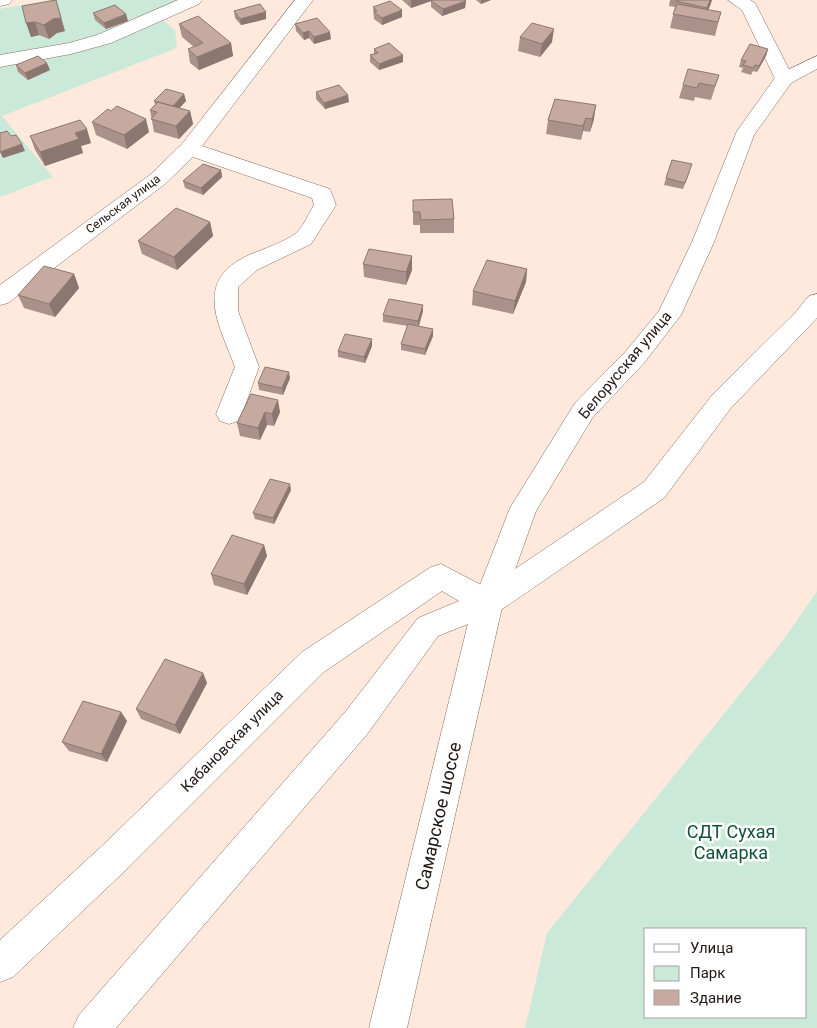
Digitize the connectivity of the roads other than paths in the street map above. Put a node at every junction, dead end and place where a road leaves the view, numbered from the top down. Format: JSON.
{"nodes":[{"id":1,"x":193,"y":0,"type":"edge"},
{"id":2,"x":304,"y":0,"type":"edge"},
{"id":3,"x":738,"y":0,"type":"edge"},
{"id":4,"x":0,"y":61,"type":"edge"},
{"id":5,"x":817,"y":62,"type":"edge"},
{"id":6,"x":784,"y":79,"type":"junction"},
{"id":7,"x":189,"y":148,"type":"junction"},
{"id":8,"x":0,"y":296,"type":"edge"},
{"id":9,"x":817,"y":302,"type":"edge"},
{"id":10,"x":228,"y":414,"type":"dead end"},
{"id":11,"x":488,"y":603,"type":"junction"},
{"id":12,"x":0,"y":964,"type":"edge"},
{"id":13,"x":92,"y":1028,"type":"edge"},
{"id":14,"x":388,"y":1028,"type":"edge"}],
"edges":[{"from":1,"to":4,"type":"street"},
{"from":2,"to":7,"type":"street","name":"Сельская улица"},
{"from":3,"to":6,"type":"street"},
{"from":5,"to":6,"type":"street","name":"Белорусская улица"},
{"from":6,"to":11,"type":"street","name":"Белорусская улица"},
{"from":7,"to":8,"type":"street","name":"Сельская улица"},
{"from":7,"to":10,"type":"street"},
{"from":9,"to":11,"type":"street"},
{"from":11,"to":12,"type":"street","name":"Кабановская улица"},
{"from":11,"to":13,"type":"street"},
{"from":11,"to":14,"type":"street","name":"Самарское шоссе"}]}
